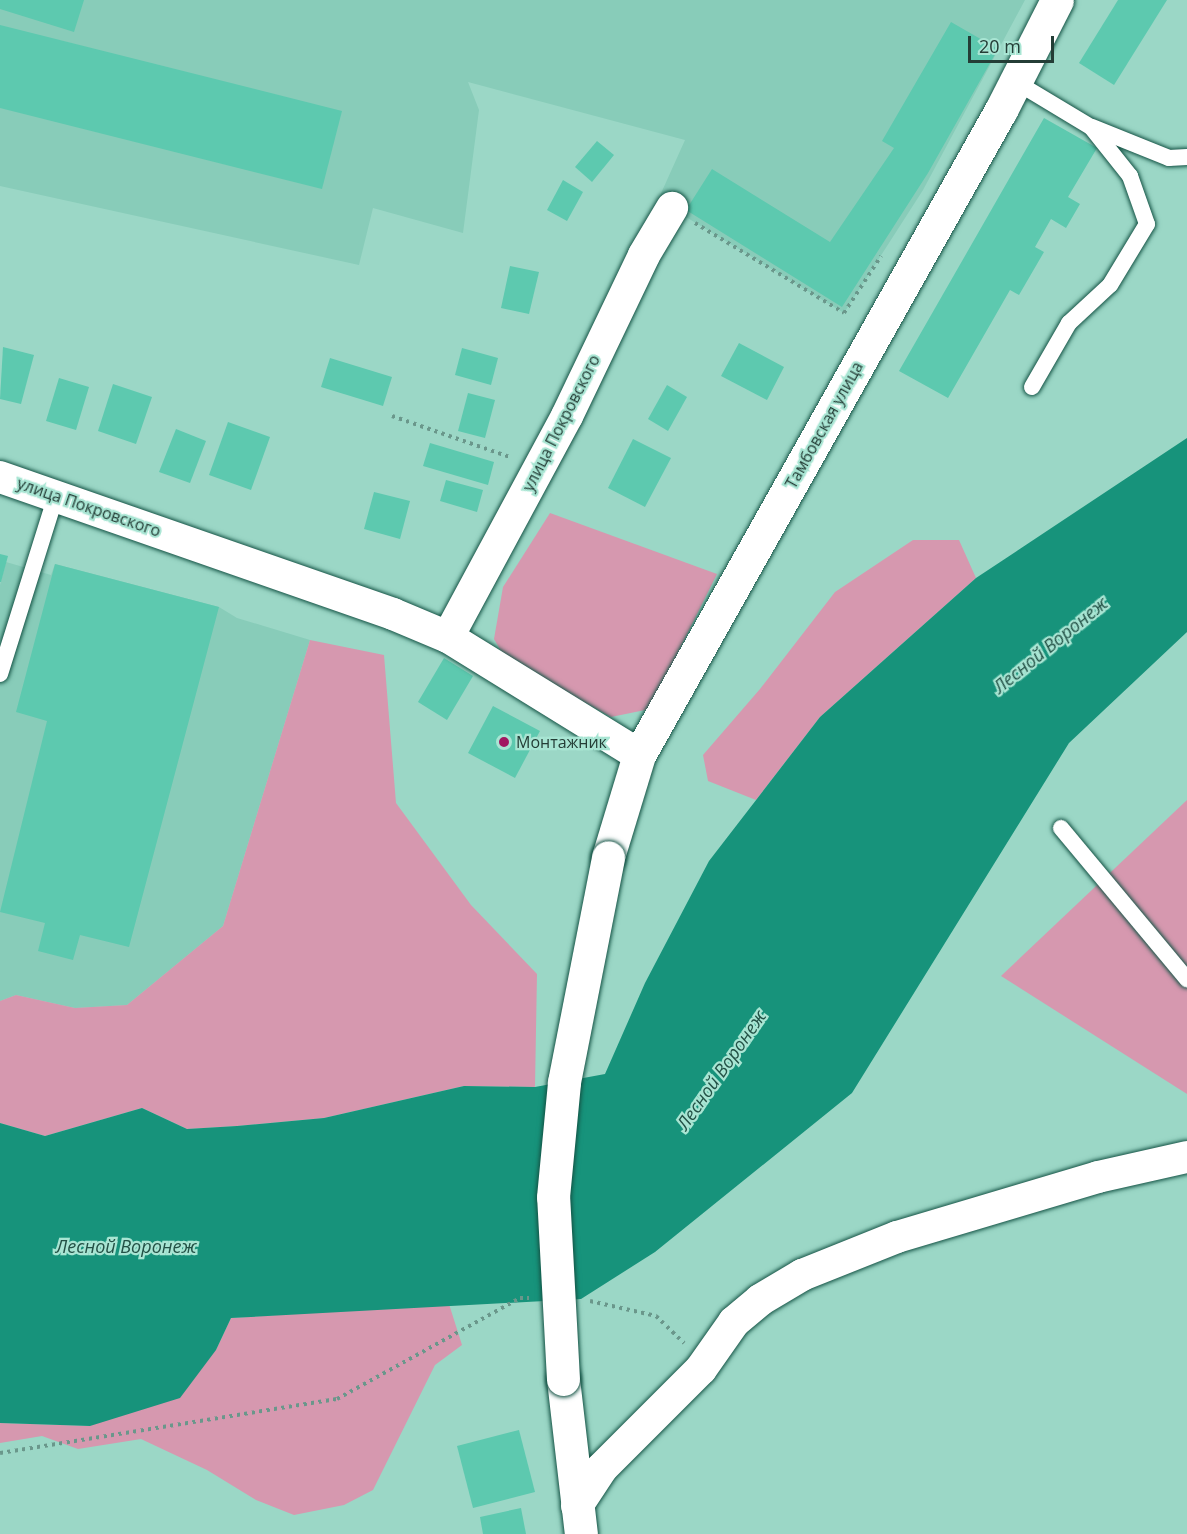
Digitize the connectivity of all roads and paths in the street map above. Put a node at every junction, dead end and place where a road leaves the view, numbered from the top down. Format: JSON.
{"nodes":[{"id":1,"x":1057,"y":0,"type":"edge"},
{"id":2,"x":1016,"y":82,"type":"junction"},
{"id":3,"x":1091,"y":127,"type":"junction"},
{"id":4,"x":1187,"y":157,"type":"edge"},
{"id":5,"x":672,"y":208,"type":"joint"},
{"id":6,"x":887,"y":247,"type":"dead end"},
{"id":7,"x":1032,"y":387,"type":"dead end"},
{"id":8,"x":392,"y":416,"type":"dead end"},
{"id":9,"x":540,"y":464,"type":"junction"},
{"id":10,"x":0,"y":477,"type":"edge"},
{"id":11,"x":56,"y":495,"type":"junction"},
{"id":12,"x":448,"y":637,"type":"junction"},
{"id":13,"x":0,"y":674,"type":"edge"},
{"id":14,"x":639,"y":754,"type":"junction"},
{"id":15,"x":1060,"y":828,"type":"dead end"},
{"id":16,"x":1187,"y":979,"type":"edge"},
{"id":17,"x":1187,"y":1157,"type":"edge"},
{"id":18,"x":540,"y":1299,"type":"dead end"},
{"id":19,"x":580,"y":1299,"type":"dead end"},
{"id":20,"x":701,"y":1369,"type":"junction"},
{"id":21,"x":0,"y":1454,"type":"edge"},
{"id":22,"x":579,"y":1520,"type":"edge"}],
"edges":[{"from":1,"to":2,"type":"main road","name":"Тамбовская улица"},
{"from":2,"to":3,"type":"lane"},
{"from":2,"to":14,"type":"main road","name":"Тамбовская улица"},
{"from":3,"to":4,"type":"lane"},
{"from":3,"to":7,"type":"lane"},
{"from":5,"to":6,"type":"path"},
{"from":5,"to":9,"type":"street","name":"улица Покровского"},
{"from":8,"to":9,"type":"path"},
{"from":9,"to":12,"type":"street","name":"улица Покровского"},
{"from":10,"to":11,"type":"street","name":"улица Покровского"},
{"from":11,"to":12,"type":"street","name":"улица Покровского"},
{"from":11,"to":13,"type":"lane"},
{"from":12,"to":14,"type":"street","name":"улица Покровского"},
{"from":14,"to":22,"type":"main road","name":"Тамбовская улица","bridge":true},
{"from":15,"to":16,"type":"lane"},
{"from":17,"to":20,"type":"street"},
{"from":18,"to":21,"type":"path"},
{"from":19,"to":20,"type":"path"},
{"from":20,"to":22,"type":"street"}]}
